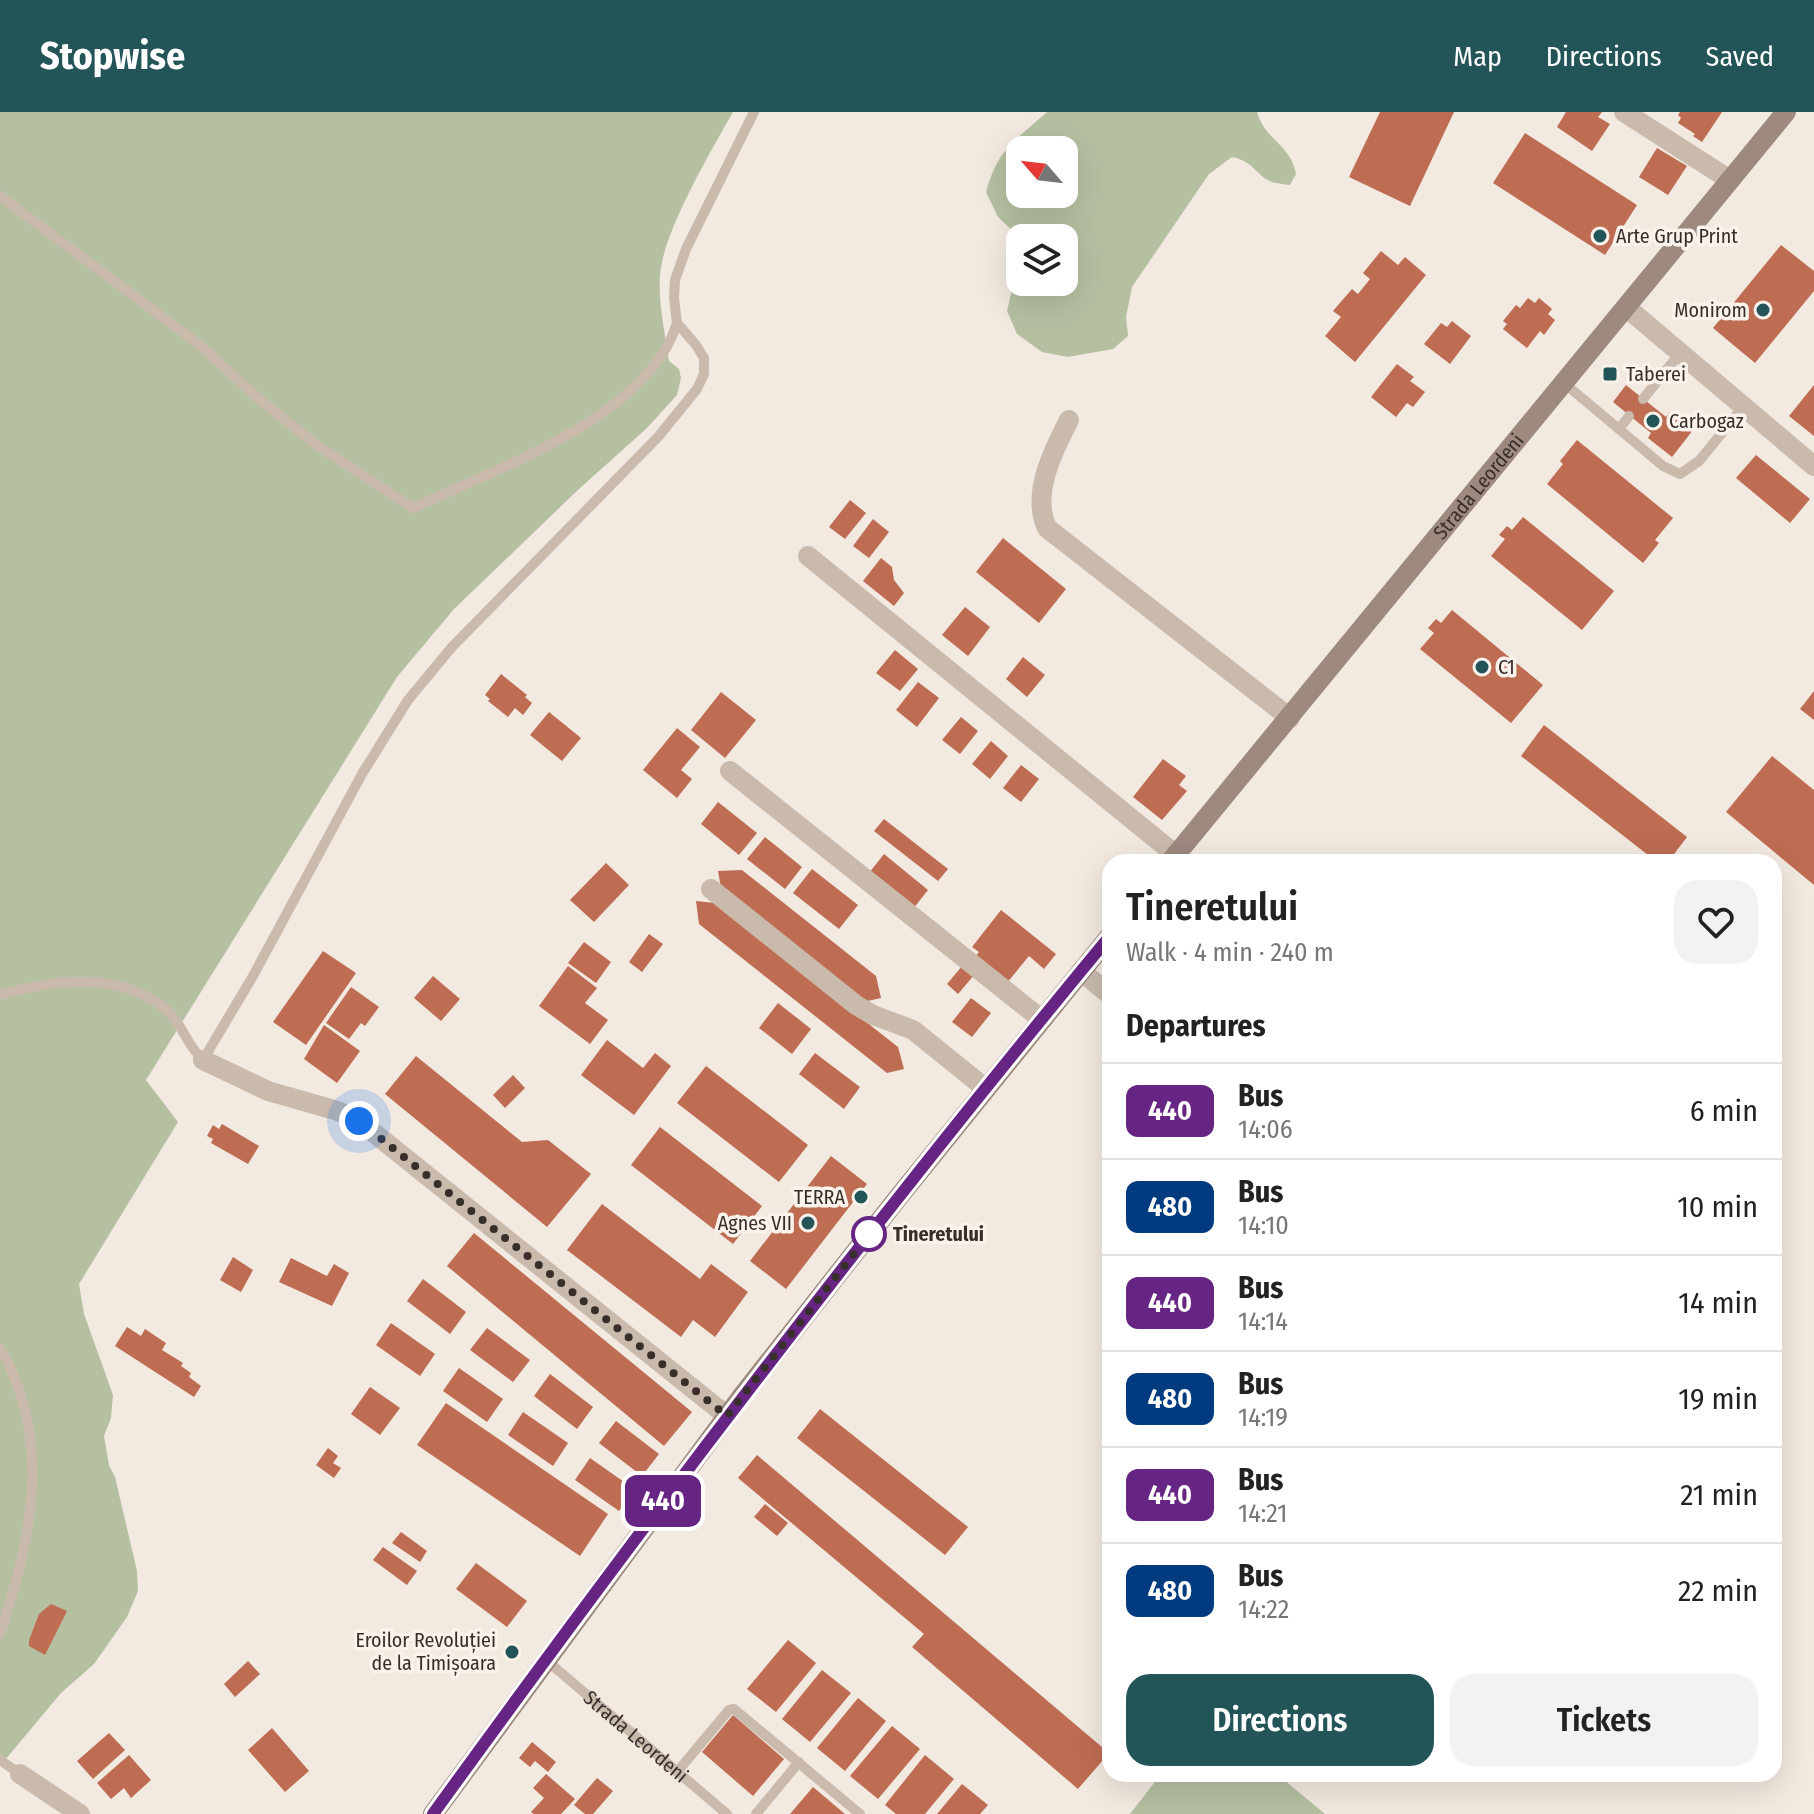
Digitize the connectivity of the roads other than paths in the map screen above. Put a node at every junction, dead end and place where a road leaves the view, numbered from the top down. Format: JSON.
{"nodes":[{"id":1,"x":754,"y":112,"type":"edge"},
{"id":2,"x":1624,"y":112,"type":"edge"},
{"id":3,"x":1786,"y":112,"type":"edge"},
{"id":4,"x":1730,"y":180,"type":"junction"},
{"id":5,"x":0,"y":196,"type":"edge"},
{"id":6,"x":1626,"y":307,"type":"junction"},
{"id":7,"x":677,"y":323,"type":"junction"},
{"id":8,"x":1680,"y":353,"type":"junction"},
{"id":9,"x":1564,"y":383,"type":"junction"},
{"id":10,"x":1643,"y":399,"type":"dead end"},
{"id":11,"x":1744,"y":406,"type":"junction"},
{"id":12,"x":1629,"y":416,"type":"dead end"},
{"id":13,"x":1069,"y":420,"type":"dead end"},
{"id":14,"x":1619,"y":429,"type":"junction"},
{"id":15,"x":1814,"y":466,"type":"edge"},
{"id":16,"x":808,"y":556,"type":"dead end"},
{"id":17,"x":1290,"y":718,"type":"junction"},
{"id":18,"x":730,"y":771,"type":"dead end"},
{"id":19,"x":1168,"y":854,"type":"edge"},
{"id":20,"x":1176,"y":854,"type":"edge"},
{"id":21,"x":711,"y":889,"type":"dead end"},
{"id":22,"x":1102,"y":946,"type":"edge"},
{"id":23,"x":1081,"y":971,"type":"junction"},
{"id":24,"x":1102,"y":988,"type":"edge"},
{"id":25,"x":0,"y":995,"type":"edge"},
{"id":26,"x":1041,"y":1019,"type":"junction"},
{"id":27,"x":203,"y":1060,"type":"junction"},
{"id":28,"x":985,"y":1088,"type":"junction"},
{"id":29,"x":0,"y":1348,"type":"edge"},
{"id":30,"x":727,"y":1416,"type":"junction"},
{"id":31,"x":0,"y":1634,"type":"edge"},
{"id":32,"x":546,"y":1660,"type":"junction"},
{"id":33,"x":0,"y":1760,"type":"edge"},
{"id":34,"x":799,"y":1762,"type":"junction"},
{"id":35,"x":677,"y":1772,"type":"junction"},
{"id":36,"x":20,"y":1774,"type":"joint"},
{"id":37,"x":80,"y":1814,"type":"edge"},
{"id":38,"x":433,"y":1814,"type":"edge"},
{"id":39,"x":727,"y":1814,"type":"edge"},
{"id":40,"x":756,"y":1814,"type":"edge"},
{"id":41,"x":860,"y":1814,"type":"edge"}],
"edges":[{"from":1,"to":7,"type":"lane"},
{"from":2,"to":4,"type":"street"},
{"from":3,"to":4,"type":"main road","name":"Strada Leordeni"},
{"from":4,"to":6,"type":"main road","name":"Strada Leordeni"},
{"from":5,"to":7,"type":"lane"},
{"from":6,"to":8,"type":"street"},
{"from":6,"to":9,"type":"main road","name":"Strada Leordeni"},
{"from":7,"to":27,"type":"lane"},
{"from":8,"to":10,"type":"lane"},
{"from":8,"to":11,"type":"street"},
{"from":9,"to":14,"type":"lane"},
{"from":9,"to":17,"type":"main road","name":"Strada Leordeni"},
{"from":11,"to":14,"type":"lane"},
{"from":11,"to":15,"type":"street"},
{"from":12,"to":14,"type":"lane"},
{"from":13,"to":17,"type":"street"},
{"from":16,"to":19,"type":"street"},
{"from":17,"to":20,"type":"main road","name":"Strada Leordeni"},
{"from":18,"to":26,"type":"street"},
{"from":21,"to":28,"type":"street"},
{"from":22,"to":23,"type":"main road"},
{"from":23,"to":24,"type":"street"},
{"from":23,"to":26,"type":"main road"},
{"from":25,"to":27,"type":"lane"},
{"from":26,"to":28,"type":"main road"},
{"from":27,"to":30,"type":"street"},
{"from":28,"to":30,"type":"main road"},
{"from":29,"to":31,"type":"lane"},
{"from":30,"to":32,"type":"main road"},
{"from":32,"to":35,"type":"lane","name":"Strada Leordeni"},
{"from":32,"to":38,"type":"main road"},
{"from":33,"to":36,"type":"lane"},
{"from":34,"to":35,"type":"lane"},
{"from":34,"to":40,"type":"lane"},
{"from":34,"to":41,"type":"lane"},
{"from":35,"to":39,"type":"lane","name":"Strada Leordeni"},
{"from":36,"to":37,"type":"street"}]}
